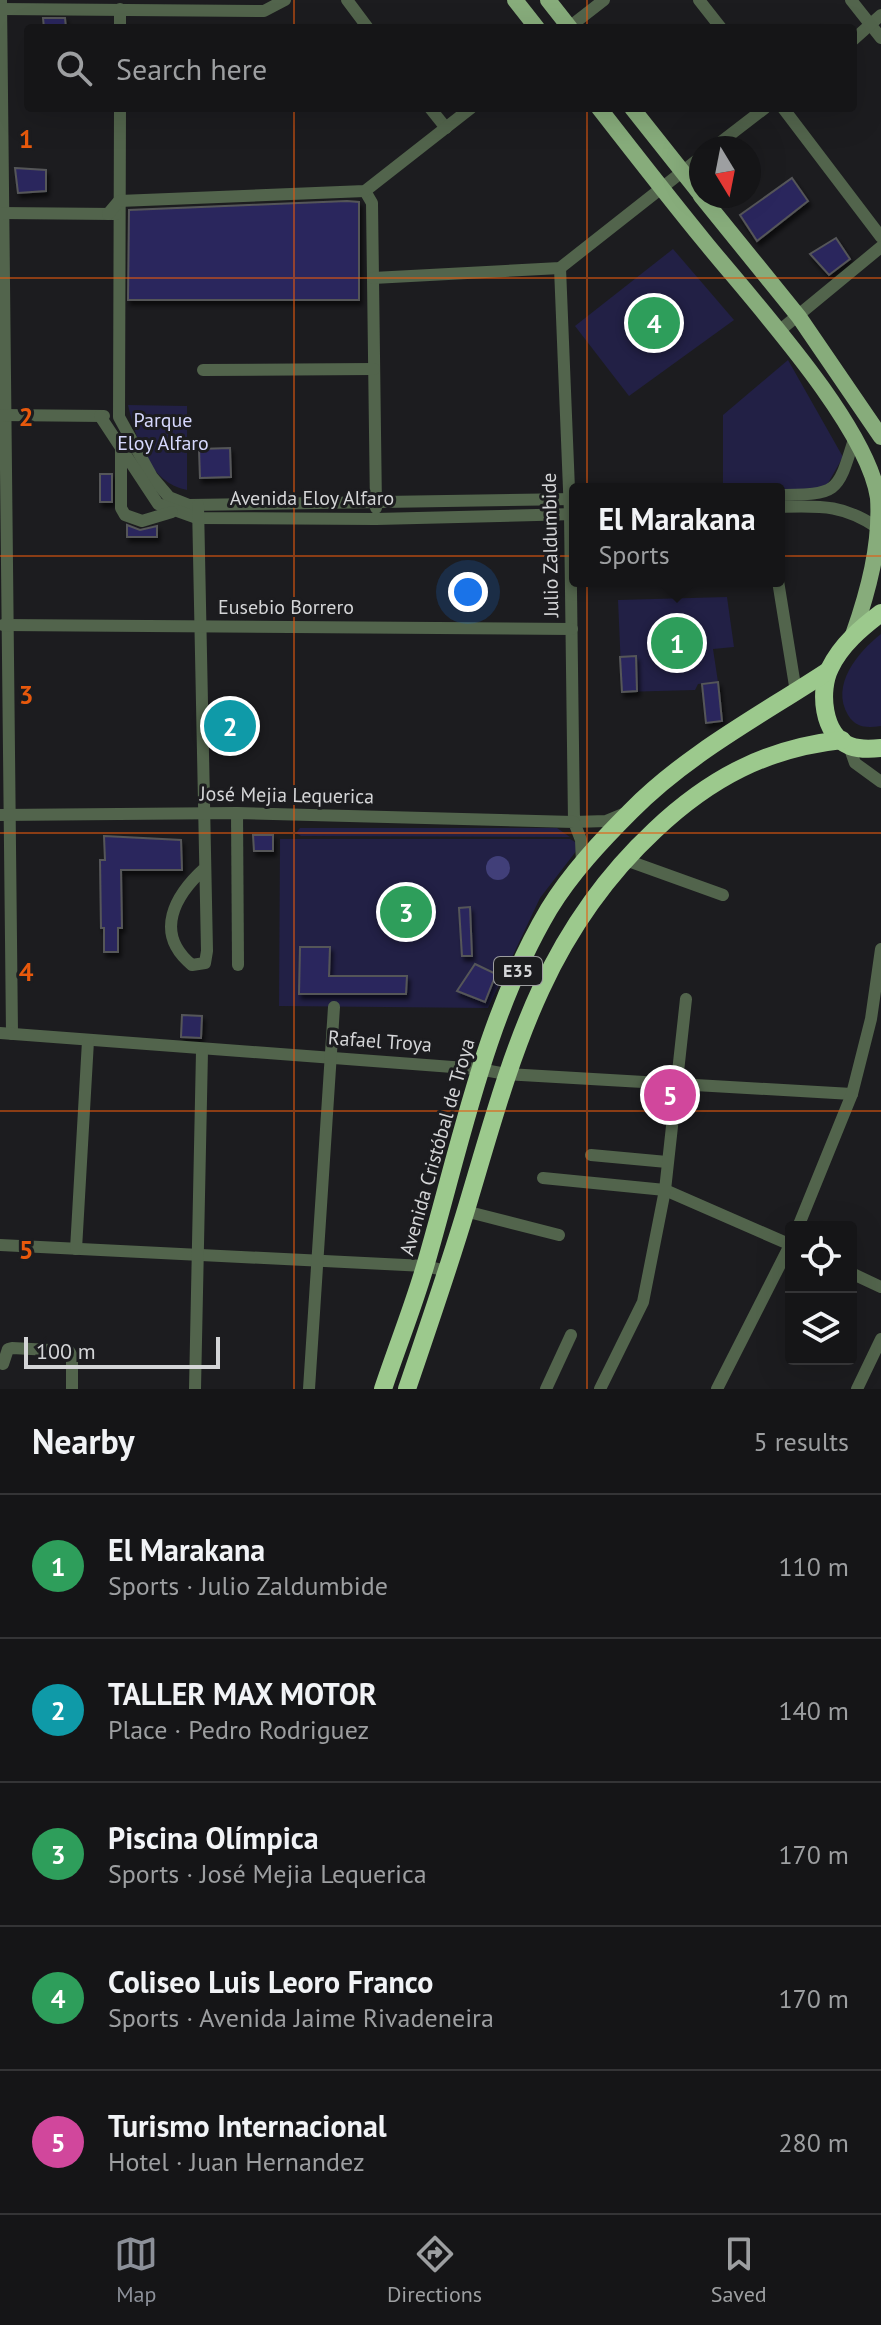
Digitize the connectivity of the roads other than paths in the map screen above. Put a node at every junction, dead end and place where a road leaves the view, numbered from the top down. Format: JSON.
{"nodes":[{"id":1,"x":1,"y":0,"type":"edge"},
{"id":2,"x":285,"y":0,"type":"edge"},
{"id":3,"x":347,"y":0,"type":"edge"},
{"id":4,"x":515,"y":0,"type":"edge"},
{"id":5,"x":548,"y":0,"type":"edge"},
{"id":6,"x":604,"y":0,"type":"edge"},
{"id":7,"x":699,"y":0,"type":"edge"},
{"id":8,"x":851,"y":0,"type":"edge"},
{"id":9,"x":202,"y":5,"type":"edge"},
{"id":10,"x":0,"y":9,"type":"edge"},
{"id":11,"x":120,"y":9,"type":"junction"},
{"id":12,"x":881,"y":15,"type":"edge"},
{"id":13,"x":120,"y":24,"type":"edge"},
{"id":14,"x":365,"y":24,"type":"edge"},
{"id":15,"x":534,"y":24,"type":"edge"},
{"id":16,"x":566,"y":24,"type":"edge"},
{"id":17,"x":574,"y":24,"type":"edge"},
{"id":18,"x":718,"y":24,"type":"edge"},
{"id":19,"x":871,"y":26,"type":"junction"},
{"id":20,"x":857,"y":37,"type":"edge"},
{"id":21,"x":881,"y":38,"type":"edge"},
{"id":22,"x":120,"y":112,"type":"edge"},
{"id":23,"x":433,"y":112,"type":"edge"},
{"id":24,"x":466,"y":112,"type":"edge"},
{"id":25,"x":602,"y":112,"type":"edge"},
{"id":26,"x":635,"y":112,"type":"edge"},
{"id":27,"x":760,"y":112,"type":"edge"},
{"id":28,"x":786,"y":112,"type":"edge"},
{"id":29,"x":446,"y":128,"type":"junction"},
{"id":30,"x":729,"y":136,"type":"edge"},
{"id":31,"x":689,"y":166,"type":"edge"},
{"id":32,"x":682,"y":172,"type":"junction"},
{"id":33,"x":689,"y":181,"type":"edge"},
{"id":34,"x":660,"y":187,"type":"junction"},
{"id":35,"x":365,"y":191,"type":"junction"},
{"id":36,"x":711,"y":208,"type":"edge"},
{"id":37,"x":116,"y":210,"type":"junction"},
{"id":38,"x":2,"y":213,"type":"edge"},
{"id":39,"x":881,"y":237,"type":"edge"},
{"id":40,"x":881,"y":247,"type":"edge"},
{"id":41,"x":560,"y":268,"type":"junction"},
{"id":42,"x":373,"y":278,"type":"junction"},
{"id":43,"x":799,"y":317,"type":"junction"},
{"id":44,"x":779,"y":331,"type":"junction"},
{"id":45,"x":374,"y":369,"type":"junction"},
{"id":46,"x":203,"y":370,"type":"dead end"},
{"id":47,"x":3,"y":415,"type":"edge"},
{"id":48,"x":100,"y":416,"type":"junction"},
{"id":49,"x":119,"y":417,"type":"junction"},
{"id":50,"x":855,"y":436,"type":"junction"},
{"id":51,"x":881,"y":437,"type":"edge"},
{"id":52,"x":121,"y":451,"type":"junction"},
{"id":53,"x":571,"y":483,"type":"edge"},
{"id":54,"x":785,"y":495,"type":"edge"},
{"id":55,"x":569,"y":500,"type":"edge"},
{"id":56,"x":376,"y":503,"type":"junction"},
{"id":57,"x":785,"y":507,"type":"edge"},
{"id":58,"x":172,"y":512,"type":"junction"},
{"id":59,"x":198,"y":512,"type":"junction"},
{"id":60,"x":569,"y":514,"type":"edge"},
{"id":61,"x":376,"y":519,"type":"junction"},
{"id":62,"x":878,"y":528,"type":"junction"},
{"id":63,"x":572,"y":587,"type":"edge"},
{"id":64,"x":779,"y":587,"type":"edge"},
{"id":65,"x":881,"y":613,"type":"edge"},
{"id":66,"x":4,"y":625,"type":"edge"},
{"id":67,"x":200,"y":627,"type":"junction"},
{"id":68,"x":572,"y":629,"type":"junction"},
{"id":69,"x":853,"y":635,"type":"junction"},
{"id":70,"x":828,"y":671,"type":"junction"},
{"id":71,"x":796,"y":692,"type":"junction"},
{"id":72,"x":845,"y":743,"type":"junction"},
{"id":73,"x":881,"y":748,"type":"edge"},
{"id":74,"x":881,"y":782,"type":"edge"},
{"id":75,"x":631,"y":810,"type":"junction"},
{"id":76,"x":203,"y":813,"type":"junction"},
{"id":77,"x":237,"y":813,"type":"junction"},
{"id":78,"x":5,"y":815,"type":"edge"},
{"id":79,"x":574,"y":822,"type":"junction"},
{"id":80,"x":623,"y":859,"type":"junction"},
{"id":81,"x":582,"y":864,"type":"junction"},
{"id":82,"x":205,"y":868,"type":"junction"},
{"id":83,"x":723,"y":895,"type":"dead end"},
{"id":84,"x":5,"y":916,"type":"edge"},
{"id":85,"x":881,"y":949,"type":"edge"},
{"id":86,"x":238,"y":965,"type":"dead end"},
{"id":87,"x":878,"y":991,"type":"edge"},
{"id":88,"x":686,"y":999,"type":"dead end"},
{"id":89,"x":334,"y":1007,"type":"dead end"},
{"id":90,"x":6,"y":1034,"type":"edge"},
{"id":91,"x":88,"y":1041,"type":"junction"},
{"id":92,"x":202,"y":1051,"type":"junction"},
{"id":93,"x":328,"y":1057,"type":"junction"},
{"id":94,"x":479,"y":1069,"type":"junction"},
{"id":95,"x":506,"y":1074,"type":"junction"},
{"id":96,"x":675,"y":1084,"type":"junction"},
{"id":97,"x":852,"y":1094,"type":"junction"},
{"id":98,"x":591,"y":1155,"type":"dead end"},
{"id":99,"x":667,"y":1162,"type":"junction"},
{"id":100,"x":543,"y":1178,"type":"dead end"},
{"id":101,"x":665,"y":1190,"type":"junction"},
{"id":102,"x":465,"y":1211,"type":"junction"},
{"id":103,"x":800,"y":1221,"type":"edge"},
{"id":104,"x":559,"y":1235,"type":"dead end"},
{"id":105,"x":785,"y":1241,"type":"edge"},
{"id":106,"x":0,"y":1245,"type":"edge"},
{"id":107,"x":76,"y":1249,"type":"junction"},
{"id":108,"x":198,"y":1253,"type":"junction"},
{"id":109,"x":785,"y":1256,"type":"edge"},
{"id":110,"x":315,"y":1262,"type":"junction"},
{"id":111,"x":425,"y":1266,"type":"junction"},
{"id":112,"x":447,"y":1271,"type":"junction"},
{"id":113,"x":857,"y":1276,"type":"edge"},
{"id":114,"x":881,"y":1287,"type":"edge"},
{"id":115,"x":571,"y":1335,"type":"dead end"},
{"id":116,"x":881,"y":1339,"type":"edge"},
{"id":117,"x":3,"y":1364,"type":"dead end"},
{"id":118,"x":411,"y":1388,"type":"edge"},
{"id":119,"x":72,"y":1389,"type":"edge"},
{"id":120,"x":195,"y":1389,"type":"edge"},
{"id":121,"x":309,"y":1389,"type":"edge"},
{"id":122,"x":383,"y":1389,"type":"edge"},
{"id":123,"x":546,"y":1389,"type":"edge"},
{"id":124,"x":600,"y":1389,"type":"edge"},
{"id":125,"x":717,"y":1389,"type":"edge"},
{"id":126,"x":857,"y":1389,"type":"edge"}],
"edges":[{"from":1,"to":10,"type":"street"},
{"from":2,"to":9,"type":"street"},
{"from":3,"to":14,"type":"street"},
{"from":4,"to":15,"type":"main road"},
{"from":5,"to":16,"type":"main road"},
{"from":6,"to":17,"type":"street"},
{"from":7,"to":18,"type":"street"},
{"from":8,"to":19,"type":"street"},
{"from":9,"to":11,"type":"street"},
{"from":10,"to":11,"type":"street"},
{"from":10,"to":38,"type":"street"},
{"from":11,"to":13,"type":"street"},
{"from":12,"to":19,"type":"street"},
{"from":19,"to":20,"type":"street"},
{"from":19,"to":21,"type":"street"},
{"from":22,"to":37,"type":"street"},
{"from":23,"to":29,"type":"street"},
{"from":24,"to":29,"type":"street"},
{"from":25,"to":34,"type":"main road"},
{"from":26,"to":32,"type":"main road"},
{"from":27,"to":30,"type":"street"},
{"from":28,"to":39,"type":"street"},
{"from":29,"to":35,"type":"street"},
{"from":31,"to":32,"type":"street"},
{"from":32,"to":33,"type":"main road"},
{"from":32,"to":34,"type":"street"},
{"from":34,"to":41,"type":"street"},
{"from":34,"to":44,"type":"main road"},
{"from":35,"to":37,"type":"street"},
{"from":35,"to":42,"type":"street"},
{"from":36,"to":43,"type":"main road"},
{"from":37,"to":38,"type":"street"},
{"from":37,"to":49,"type":"street"},
{"from":38,"to":47,"type":"street"},
{"from":40,"to":43,"type":"street"},
{"from":41,"to":42,"type":"street"},
{"from":41,"to":53,"type":"street","name":"Julio Zaldumbide"},
{"from":42,"to":45,"type":"street"},
{"from":43,"to":44,"type":"street"},
{"from":43,"to":51,"type":"main road"},
{"from":44,"to":50,"type":"main road"},
{"from":45,"to":46,"type":"street"},
{"from":45,"to":56,"type":"street"},
{"from":47,"to":48,"type":"street"},
{"from":47,"to":66,"type":"street"},
{"from":48,"to":49,"type":"street"},
{"from":48,"to":52,"type":"street"},
{"from":49,"to":59,"type":"street","name":"Avenida Eloy Alfaro"},
{"from":50,"to":54,"type":"street"},
{"from":50,"to":62,"type":"main road"},
{"from":52,"to":58,"type":"street"},
{"from":52,"to":58,"type":"street"},
{"from":55,"to":56,"type":"street","name":"Avenida Eloy Alfaro"},
{"from":56,"to":59,"type":"street","name":"Avenida Eloy Alfaro"},
{"from":56,"to":61,"type":"street"},
{"from":57,"to":62,"type":"street"},
{"from":58,"to":59,"type":"street","name":"Avenida Eloy Alfaro"},
{"from":59,"to":61,"type":"street","name":"Avenida Eloy Alfaro"},
{"from":59,"to":67,"type":"street"},
{"from":60,"to":61,"type":"street","name":"Avenida Eloy Alfaro"},
{"from":62,"to":69,"type":"main road"},
{"from":63,"to":68,"type":"street","name":"Julio Zaldumbide"},
{"from":64,"to":71,"type":"street"},
{"from":65,"to":69,"type":"highway","number":"E35"},
{"from":66,"to":67,"type":"street","name":"Eusebio Borrero"},
{"from":66,"to":78,"type":"street"},
{"from":67,"to":68,"type":"street","name":"Eusebio Borrero"},
{"from":67,"to":76,"type":"street"},
{"from":68,"to":79,"type":"street","name":"Julio Zaldumbide"},
{"from":69,"to":70,"type":"highway","number":"E35"},
{"from":70,"to":71,"type":"highway","name":"Avenida Cristóbal de Troya","number":"E35"},
{"from":70,"to":72,"type":"highway"},
{"from":71,"to":75,"type":"highway","name":"Avenida Cristóbal de Troya","number":"E35"},
{"from":72,"to":73,"type":"highway","number":"E35"},
{"from":72,"to":74,"type":"street"},
{"from":72,"to":80,"type":"highway","number":"E35"},
{"from":75,"to":79,"type":"street","name":"José Mejia Lequerica"},
{"from":75,"to":81,"type":"highway","name":"Avenida Cristóbal de Troya","number":"E35"},
{"from":76,"to":77,"type":"street","name":"José Mejia Lequerica"},
{"from":76,"to":78,"type":"street","name":"José Mejia Lequerica"},
{"from":76,"to":82,"type":"street"},
{"from":77,"to":79,"type":"street","name":"José Mejia Lequerica"},
{"from":77,"to":86,"type":"street"},
{"from":78,"to":84,"type":"street"},
{"from":79,"to":81,"type":"street"},
{"from":80,"to":83,"type":"street"},
{"from":80,"to":95,"type":"highway","number":"E35"},
{"from":81,"to":94,"type":"highway","name":"Avenida Cristóbal de Troya","number":"E35"},
{"from":82,"to":82,"type":"street"},
{"from":84,"to":90,"type":"street"},
{"from":85,"to":87,"type":"street"},
{"from":87,"to":97,"type":"street"},
{"from":88,"to":96,"type":"street"},
{"from":89,"to":93,"type":"street"},
{"from":90,"to":91,"type":"street","name":"Rafael Troya"},
{"from":91,"to":92,"type":"street","name":"Rafael Troya"},
{"from":91,"to":107,"type":"street"},
{"from":92,"to":93,"type":"street","name":"Rafael Troya"},
{"from":92,"to":108,"type":"street"},
{"from":93,"to":94,"type":"street","name":"Rafael Troya"},
{"from":93,"to":110,"type":"street"},
{"from":94,"to":95,"type":"street","name":"Rafael Troya"},
{"from":94,"to":111,"type":"highway","name":"Avenida Cristóbal de Troya","number":"E35"},
{"from":95,"to":96,"type":"street","name":"Rafael Troya"},
{"from":95,"to":102,"type":"highway","number":"E35"},
{"from":96,"to":97,"type":"street","name":"Rafael Troya"},
{"from":96,"to":99,"type":"street"},
{"from":97,"to":103,"type":"street"},
{"from":98,"to":99,"type":"street"},
{"from":99,"to":101,"type":"street"},
{"from":100,"to":101,"type":"street"},
{"from":101,"to":105,"type":"street"},
{"from":101,"to":124,"type":"street"},
{"from":102,"to":104,"type":"street"},
{"from":102,"to":112,"type":"highway","number":"E35"},
{"from":106,"to":107,"type":"street"},
{"from":107,"to":108,"type":"street"},
{"from":108,"to":110,"type":"street"},
{"from":108,"to":120,"type":"street"},
{"from":109,"to":125,"type":"street"},
{"from":110,"to":111,"type":"street"},
{"from":110,"to":121,"type":"street"},
{"from":111,"to":112,"type":"street"},
{"from":111,"to":122,"type":"highway","name":"Avenida Cristóbal de Troya","number":"E35"},
{"from":112,"to":118,"type":"highway","number":"E35"},
{"from":113,"to":114,"type":"street"},
{"from":115,"to":123,"type":"street"},
{"from":116,"to":126,"type":"street"},
{"from":117,"to":119,"type":"street"}]}
